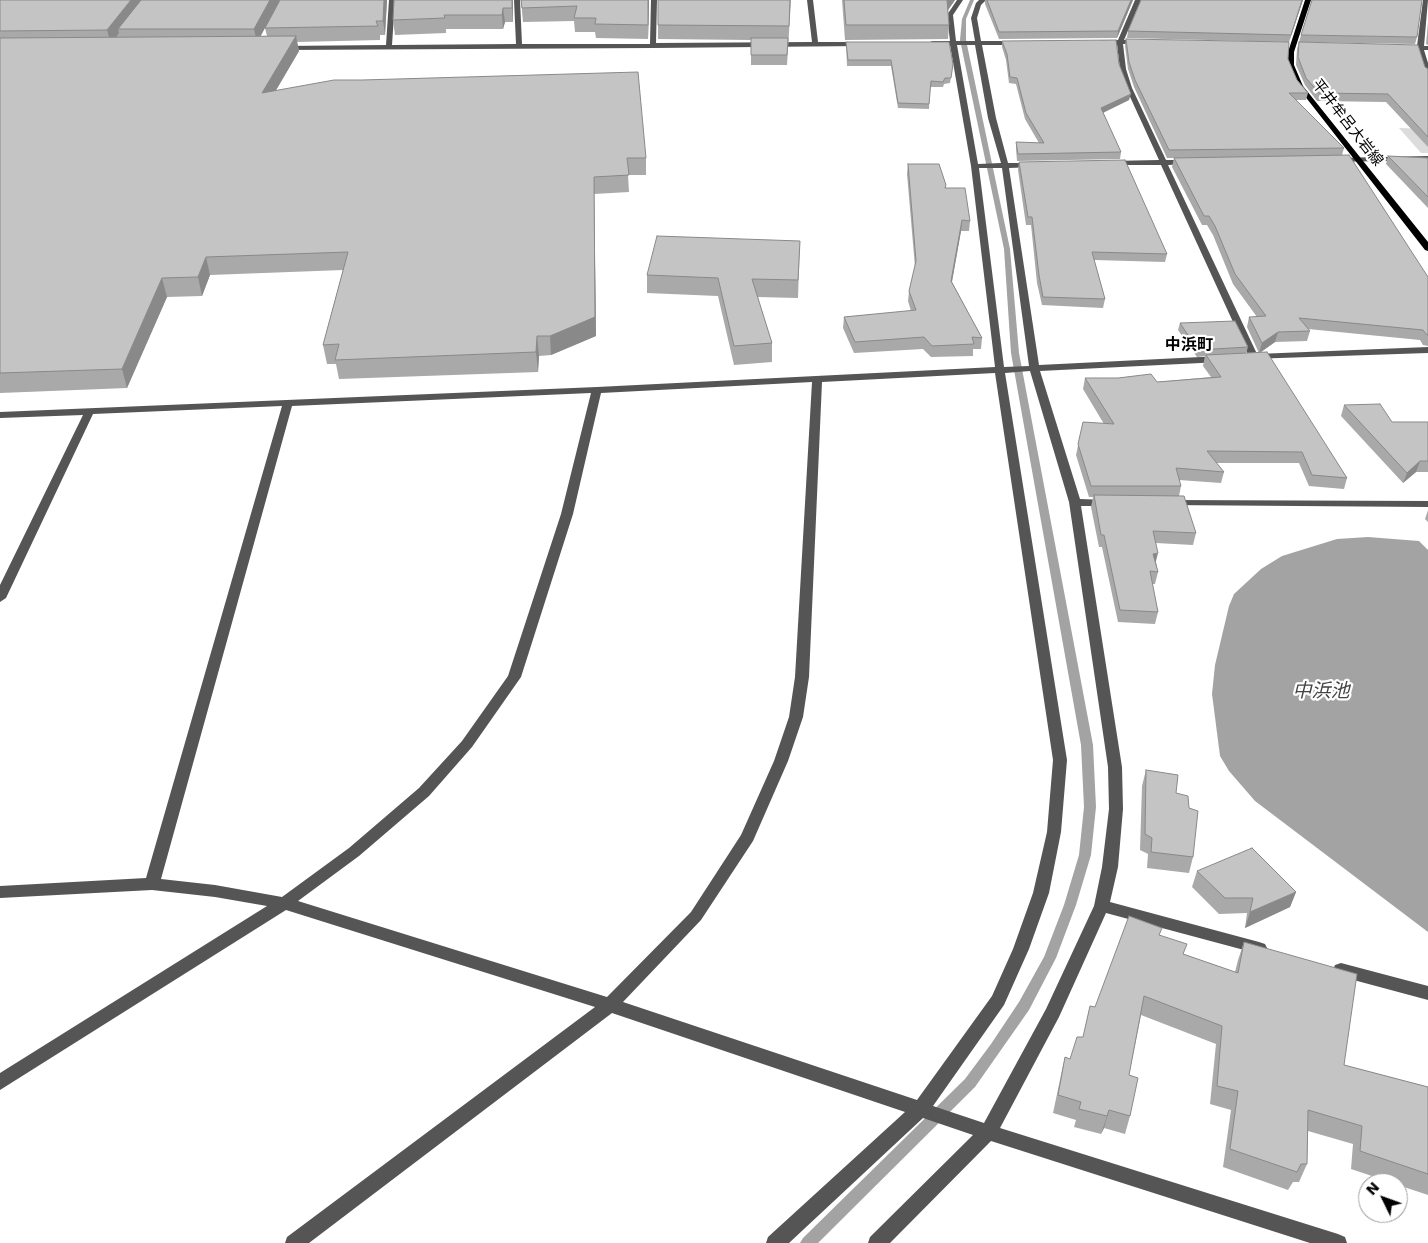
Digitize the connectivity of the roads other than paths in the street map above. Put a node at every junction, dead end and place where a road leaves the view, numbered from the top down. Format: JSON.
{"nodes":[{"id":1,"x":392,"y":0,"type":"edge"},
{"id":2,"x":517,"y":0,"type":"edge"},
{"id":3,"x":654,"y":0,"type":"edge"},
{"id":4,"x":810,"y":0,"type":"edge"},
{"id":5,"x":960,"y":0,"type":"edge"},
{"id":6,"x":983,"y":0,"type":"edge"},
{"id":7,"x":1138,"y":0,"type":"edge"},
{"id":8,"x":1308,"y":0,"type":"edge"},
{"id":9,"x":1426,"y":0,"type":"edge"},
{"id":10,"x":1090,"y":42,"type":"edge"},
{"id":11,"x":1120,"y":42,"type":"junction"},
{"id":12,"x":1149,"y":42,"type":"edge"},
{"id":13,"x":924,"y":43,"type":"edge"},
{"id":14,"x":953,"y":43,"type":"junction"},
{"id":15,"x":978,"y":43,"type":"junction"},
{"id":16,"x":1021,"y":43,"type":"edge"},
{"id":17,"x":815,"y":44,"type":"junction"},
{"id":18,"x":874,"y":44,"type":"edge"},
{"id":19,"x":1284,"y":44,"type":"edge"},
{"id":20,"x":1298,"y":44,"type":"junction"},
{"id":21,"x":519,"y":46,"type":"junction"},
{"id":22,"x":653,"y":46,"type":"junction"},
{"id":23,"x":389,"y":47,"type":"junction"},
{"id":24,"x":1391,"y":47,"type":"edge"},
{"id":25,"x":278,"y":48,"type":"edge"},
{"id":26,"x":1420,"y":48,"type":"junction"},
{"id":27,"x":1428,"y":48,"type":"edge"},
{"id":28,"x":1428,"y":74,"type":"edge"},
{"id":29,"x":1428,"y":158,"type":"edge"},
{"id":30,"x":1358,"y":159,"type":"junction"},
{"id":31,"x":1329,"y":160,"type":"edge"},
{"id":32,"x":1165,"y":162,"type":"junction"},
{"id":33,"x":1194,"y":162,"type":"edge"},
{"id":34,"x":1045,"y":164,"type":"edge"},
{"id":35,"x":1105,"y":164,"type":"edge"},
{"id":36,"x":1005,"y":165,"type":"junction"},
{"id":37,"x":975,"y":166,"type":"junction"},
{"id":38,"x":1428,"y":248,"type":"edge"},
{"id":39,"x":1428,"y":350,"type":"edge"},
{"id":40,"x":1244,"y":358,"type":"junction"},
{"id":41,"x":1034,"y":368,"type":"junction"},
{"id":42,"x":1000,"y":371,"type":"junction"},
{"id":43,"x":817,"y":380,"type":"junction"},
{"id":44,"x":597,"y":390,"type":"junction"},
{"id":45,"x":288,"y":402,"type":"junction"},
{"id":46,"x":90,"y":410,"type":"junction"},
{"id":47,"x":0,"y":415,"type":"edge"},
{"id":48,"x":1075,"y":502,"type":"junction"},
{"id":49,"x":1114,"y":502,"type":"edge"},
{"id":50,"x":1153,"y":503,"type":"edge"},
{"id":51,"x":1428,"y":504,"type":"edge"},
{"id":52,"x":0,"y":598,"type":"edge"},
{"id":53,"x":152,"y":884,"type":"junction"},
{"id":54,"x":0,"y":892,"type":"edge"},
{"id":55,"x":284,"y":903,"type":"junction"},
{"id":56,"x":1102,"y":906,"type":"junction"},
{"id":57,"x":1275,"y":952,"type":"edge"},
{"id":58,"x":1322,"y":965,"type":"edge"},
{"id":59,"x":1428,"y":993,"type":"edge"},
{"id":60,"x":610,"y":1005,"type":"junction"},
{"id":61,"x":0,"y":1082,"type":"edge"},
{"id":62,"x":921,"y":1109,"type":"junction"},
{"id":63,"x":988,"y":1132,"type":"junction"},
{"id":64,"x":1312,"y":1239,"type":"edge"},
{"id":65,"x":294,"y":1243,"type":"edge"},
{"id":66,"x":775,"y":1243,"type":"edge"},
{"id":67,"x":877,"y":1243,"type":"edge"},
{"id":68,"x":1338,"y":1243,"type":"edge"}],
"edges":[{"from":1,"to":23,"type":"street"},
{"from":2,"to":21,"type":"street"},
{"from":3,"to":22,"type":"street"},
{"from":4,"to":17,"type":"street"},
{"from":5,"to":14,"type":"street"},
{"from":6,"to":15,"type":"street"},
{"from":7,"to":11,"type":"street"},
{"from":8,"to":20,"type":"main road","name":"平井牟呂大岩線"},
{"from":9,"to":26,"type":"street"},
{"from":10,"to":11,"type":"street"},
{"from":11,"to":12,"type":"street"},
{"from":11,"to":32,"type":"street"},
{"from":13,"to":14,"type":"street"},
{"from":14,"to":15,"type":"street"},
{"from":14,"to":37,"type":"street"},
{"from":15,"to":16,"type":"street"},
{"from":15,"to":36,"type":"street"},
{"from":17,"to":18,"type":"street"},
{"from":17,"to":22,"type":"street"},
{"from":19,"to":20,"type":"street"},
{"from":20,"to":30,"type":"main road","name":"平井牟呂大岩線"},
{"from":21,"to":22,"type":"street"},
{"from":21,"to":23,"type":"street"},
{"from":23,"to":25,"type":"street"},
{"from":24,"to":26,"type":"street"},
{"from":26,"to":27,"type":"street"},
{"from":26,"to":28,"type":"street"},
{"from":29,"to":30,"type":"street"},
{"from":30,"to":31,"type":"street"},
{"from":30,"to":38,"type":"main road","name":"平井牟呂大岩線"},
{"from":32,"to":33,"type":"street"},
{"from":32,"to":35,"type":"street"},
{"from":32,"to":40,"type":"street"},
{"from":34,"to":36,"type":"street"},
{"from":36,"to":37,"type":"street"},
{"from":36,"to":41,"type":"street"},
{"from":37,"to":42,"type":"street"},
{"from":39,"to":40,"type":"street"},
{"from":40,"to":41,"type":"street"},
{"from":41,"to":42,"type":"street"},
{"from":41,"to":48,"type":"street"},
{"from":42,"to":43,"type":"street"},
{"from":42,"to":62,"type":"street"},
{"from":43,"to":44,"type":"street"},
{"from":43,"to":60,"type":"street"},
{"from":44,"to":45,"type":"street"},
{"from":44,"to":55,"type":"street"},
{"from":45,"to":46,"type":"street"},
{"from":45,"to":53,"type":"street"},
{"from":46,"to":47,"type":"street"},
{"from":46,"to":52,"type":"street"},
{"from":48,"to":49,"type":"street"},
{"from":48,"to":56,"type":"street"},
{"from":50,"to":51,"type":"street"},
{"from":53,"to":54,"type":"street"},
{"from":53,"to":55,"type":"street"},
{"from":55,"to":60,"type":"street"},
{"from":55,"to":61,"type":"street"},
{"from":56,"to":57,"type":"street"},
{"from":56,"to":63,"type":"street"},
{"from":58,"to":59,"type":"street"},
{"from":60,"to":62,"type":"street"},
{"from":60,"to":65,"type":"street"},
{"from":62,"to":63,"type":"street"},
{"from":62,"to":66,"type":"street"},
{"from":63,"to":64,"type":"street"},
{"from":63,"to":67,"type":"street"},
{"from":64,"to":68,"type":"street"}]}
